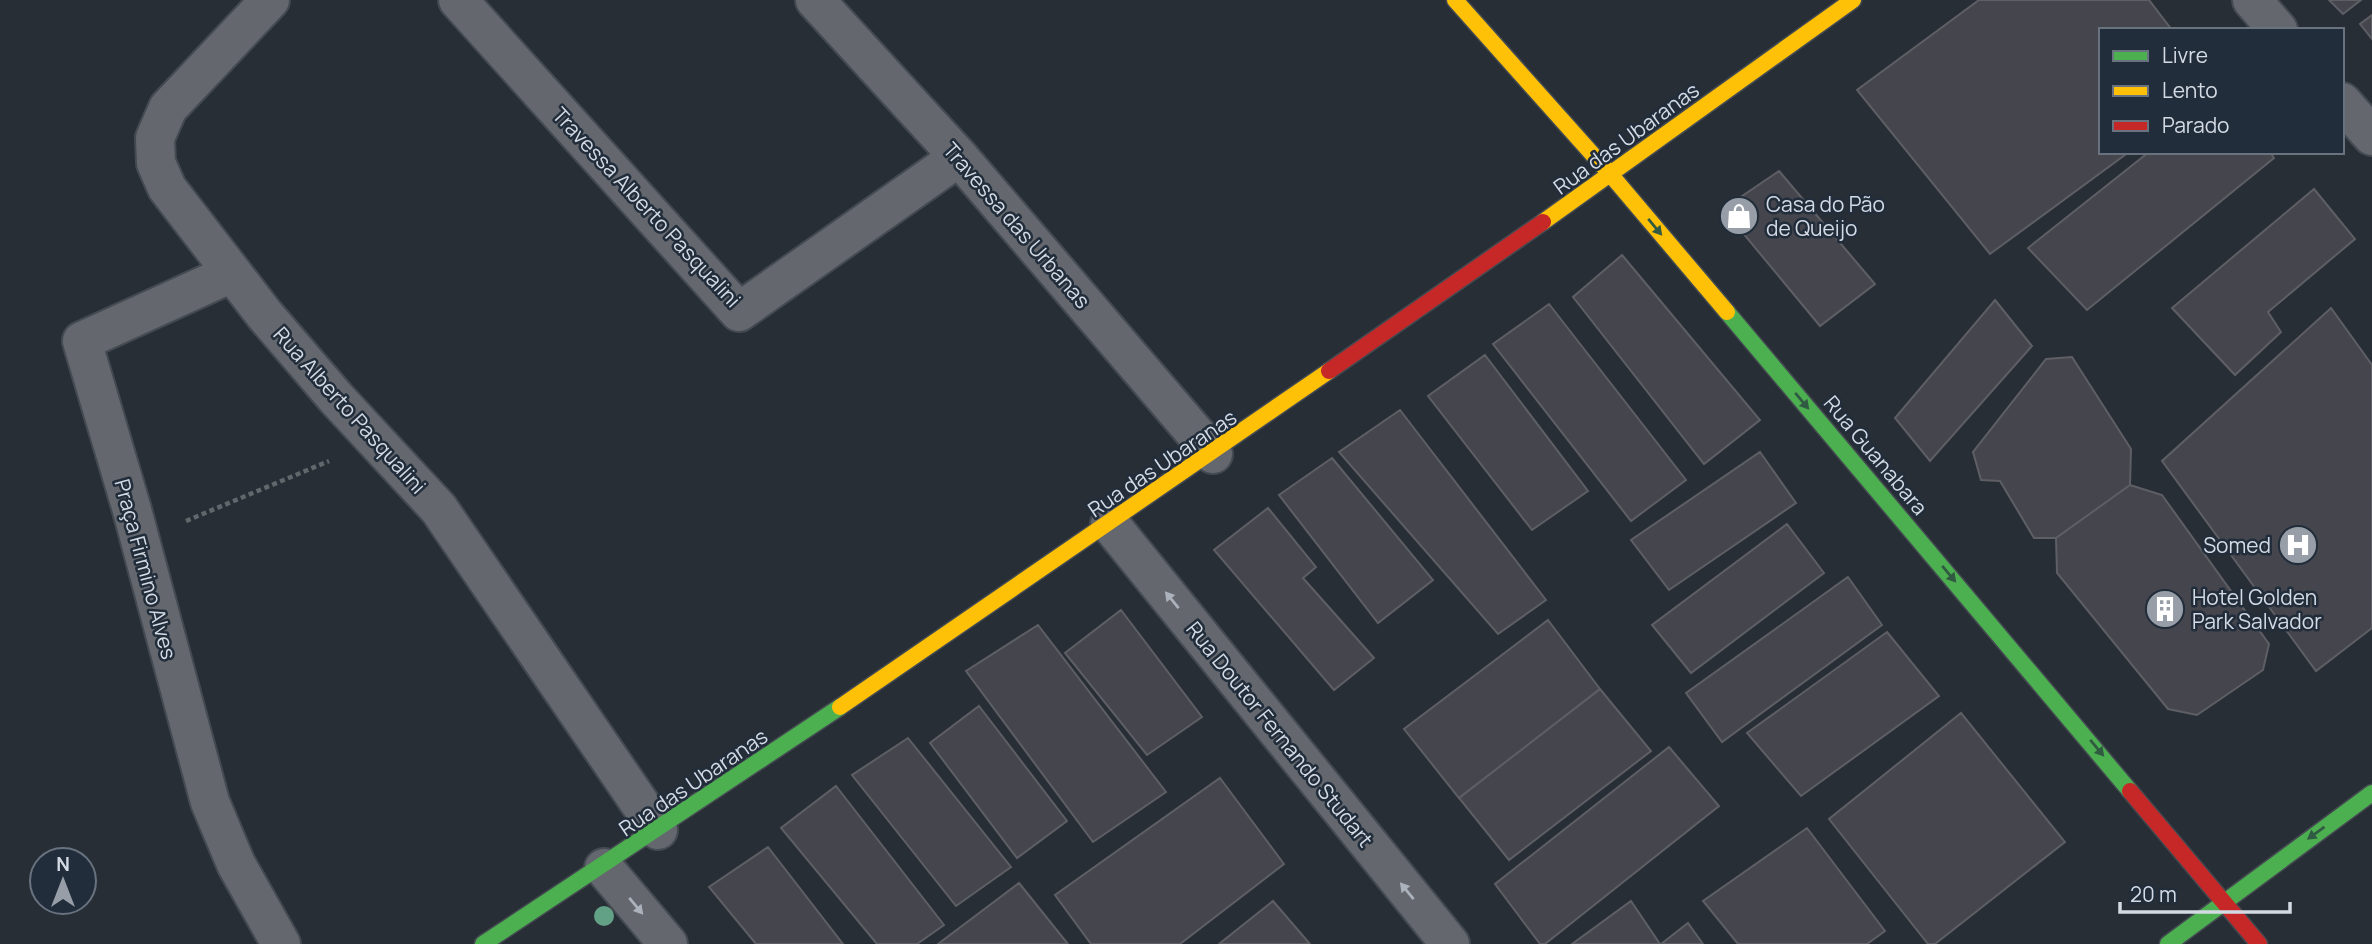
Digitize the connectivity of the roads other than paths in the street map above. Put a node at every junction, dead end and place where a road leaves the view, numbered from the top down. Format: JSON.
{"nodes":[{"id":1,"x":270,"y":0,"type":"edge"},
{"id":2,"x":458,"y":0,"type":"edge"},
{"id":3,"x":816,"y":0,"type":"edge"},
{"id":4,"x":1455,"y":0,"type":"edge"},
{"id":5,"x":1853,"y":0,"type":"edge"},
{"id":6,"x":2252,"y":0,"type":"edge"},
{"id":7,"x":2276,"y":28,"type":"edge"},
{"id":8,"x":2344,"y":104,"type":"edge"},
{"id":9,"x":2372,"y":136,"type":"edge"},
{"id":10,"x":960,"y":157,"type":"junction"},
{"id":11,"x":1611,"y":175,"type":"junction"},
{"id":12,"x":232,"y":273,"type":"junction"},
{"id":13,"x":1213,"y":454,"type":"junction"},
{"id":14,"x":1110,"y":524,"type":"junction"},
{"id":15,"x":2372,"y":793,"type":"edge"},
{"id":16,"x":658,"y":830,"type":"junction"},
{"id":17,"x":604,"y":868,"type":"junction"},
{"id":18,"x":2225,"y":901,"type":"junction"},
{"id":19,"x":281,"y":944,"type":"edge"},
{"id":20,"x":483,"y":944,"type":"edge"},
{"id":21,"x":668,"y":944,"type":"edge"},
{"id":22,"x":1450,"y":944,"type":"edge"},
{"id":23,"x":2168,"y":944,"type":"edge"},
{"id":24,"x":2259,"y":944,"type":"edge"}],
"edges":[{"from":1,"to":12,"type":"street","name":"Rua Alberto Pasqualini"},
{"from":2,"to":10,"type":"street","name":"Travessa Alberto Pasqualini"},
{"from":3,"to":10,"type":"street","name":"Travessa das Urbanas"},
{"from":4,"to":11,"type":"street","name":"Rua Guanabara"},
{"from":5,"to":11,"type":"street","name":"Rua das Ubaranas"},
{"from":6,"to":7,"type":"street"},
{"from":8,"to":9,"type":"street"},
{"from":10,"to":13,"type":"street","name":"Travessa das Urbanas"},
{"from":11,"to":13,"type":"street","name":"Rua das Ubaranas"},
{"from":11,"to":18,"type":"street","name":"Rua Guanabara","one_way":true},
{"from":12,"to":16,"type":"street","name":"Rua Alberto Pasqualini"},
{"from":12,"to":19,"type":"street","name":"Praça Firmino Alves"},
{"from":13,"to":14,"type":"street","name":"Rua das Ubaranas"},
{"from":14,"to":16,"type":"street","name":"Rua das Ubaranas"},
{"from":22,"to":14,"type":"street","name":"Rua Doutor Fernando Studart","one_way":true},
{"from":15,"to":18,"type":"street","one_way":true},
{"from":16,"to":17,"type":"street","name":"Rua das Ubaranas"},
{"from":17,"to":20,"type":"street","name":"Rua das Ubaranas"},
{"from":17,"to":21,"type":"street","one_way":true},
{"from":18,"to":23,"type":"street"},
{"from":18,"to":24,"type":"street","name":"Rua Guanabara"}]}
